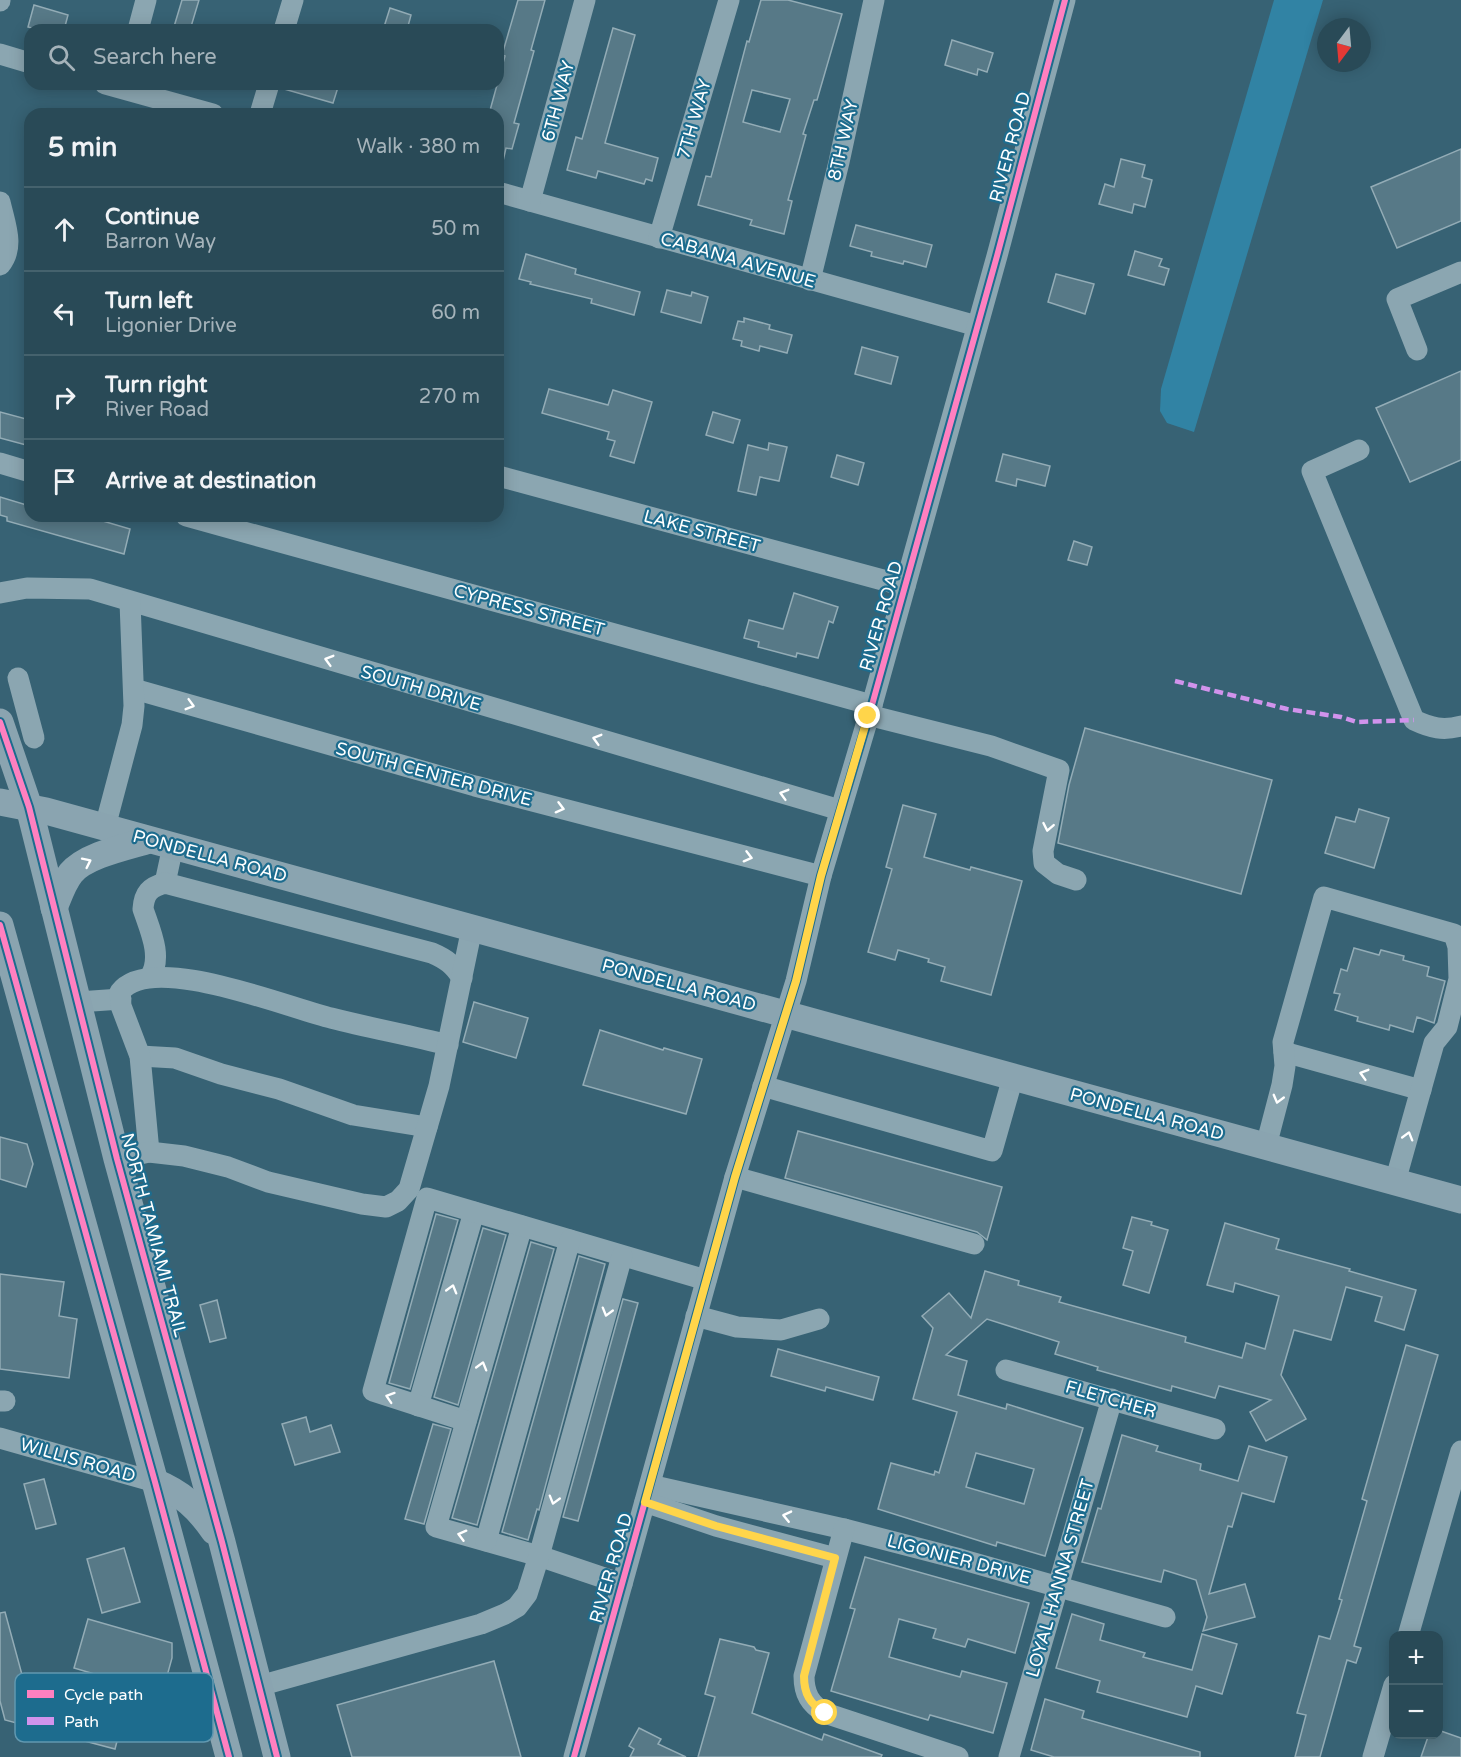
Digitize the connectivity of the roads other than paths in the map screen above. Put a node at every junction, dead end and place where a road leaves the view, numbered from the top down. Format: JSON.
{"nodes":[{"id":1,"x":146,"y":0,"type":"edge"},
{"id":2,"x":292,"y":0,"type":"edge"},
{"id":3,"x":585,"y":0,"type":"edge"},
{"id":4,"x":729,"y":0,"type":"edge"},
{"id":5,"x":874,"y":0,"type":"edge"},
{"id":6,"x":1065,"y":0,"type":"edge"},
{"id":7,"x":140,"y":24,"type":"edge"},
{"id":8,"x":286,"y":24,"type":"edge"},
{"id":9,"x":0,"y":54,"type":"edge"},
{"id":10,"x":24,"y":61,"type":"edge"},
{"id":11,"x":131,"y":90,"type":"edge"},
{"id":12,"x":266,"y":90,"type":"edge"},
{"id":13,"x":192,"y":108,"type":"edge"},
{"id":14,"x":262,"y":108,"type":"edge"},
{"id":15,"x":504,"y":194,"type":"edge"},
{"id":16,"x":530,"y":201,"type":"junction"},
{"id":17,"x":0,"y":202,"type":"edge"},
{"id":18,"x":659,"y":238,"type":"junction"},
{"id":19,"x":0,"y":266,"type":"edge"},
{"id":20,"x":1461,"y":272,"type":"edge"},
{"id":21,"x":810,"y":280,"type":"junction"},
{"id":22,"x":978,"y":326,"type":"junction"},
{"id":23,"x":1417,"y":350,"type":"dead end"},
{"id":24,"x":1359,"y":450,"type":"dead end"},
{"id":25,"x":0,"y":463,"type":"edge"},
{"id":26,"x":24,"y":470,"type":"edge"},
{"id":27,"x":504,"y":478,"type":"edge"},
{"id":28,"x":207,"y":522,"type":"edge"},
{"id":29,"x":905,"y":586,"type":"junction"},
{"id":30,"x":0,"y":593,"type":"edge"},
{"id":31,"x":130,"y":602,"type":"junction"},
{"id":32,"x":18,"y":678,"type":"dead end"},
{"id":33,"x":134,"y":689,"type":"junction"},
{"id":34,"x":26,"y":708,"type":"junction"},
{"id":35,"x":870,"y":710,"type":"junction"},
{"id":36,"x":0,"y":716,"type":"edge"},
{"id":37,"x":0,"y":722,"type":"edge"},
{"id":38,"x":1461,"y":726,"type":"edge"},
{"id":39,"x":34,"y":738,"type":"dead end"},
{"id":40,"x":0,"y":802,"type":"edge"},
{"id":41,"x":29,"y":807,"type":"junction"},
{"id":42,"x":840,"y":810,"type":"junction"},
{"id":43,"x":105,"y":827,"type":"junction"},
{"id":44,"x":161,"y":843,"type":"junction"},
{"id":45,"x":821,"y":876,"type":"junction"},
{"id":46,"x":1076,"y":880,"type":"dead end"},
{"id":47,"x":165,"y":884,"type":"junction"},
{"id":48,"x":54,"y":908,"type":"junction"},
{"id":49,"x":0,"y":925,"type":"edge"},
{"id":50,"x":472,"y":928,"type":"junction"},
{"id":51,"x":150,"y":977,"type":"junction"},
{"id":52,"x":462,"y":978,"type":"junction"},
{"id":53,"x":121,"y":999,"type":"junction"},
{"id":54,"x":78,"y":1002,"type":"junction"},
{"id":55,"x":785,"y":1014,"type":"junction"},
{"id":56,"x":448,"y":1045,"type":"junction"},
{"id":57,"x":1284,"y":1052,"type":"junction"},
{"id":58,"x":140,"y":1056,"type":"junction"},
{"id":59,"x":1013,"y":1077,"type":"junction"},
{"id":60,"x":763,"y":1086,"type":"junction"},
{"id":61,"x":1421,"y":1090,"type":"junction"},
{"id":62,"x":427,"y":1127,"type":"junction"},
{"id":63,"x":1266,"y":1146,"type":"junction"},
{"id":64,"x":149,"y":1152,"type":"junction"},
{"id":65,"x":117,"y":1159,"type":"junction"},
{"id":66,"x":735,"y":1177,"type":"junction"},
{"id":67,"x":1395,"y":1182,"type":"junction"},
{"id":68,"x":1461,"y":1200,"type":"edge"},
{"id":69,"x":474,"y":1212,"type":"junction"},
{"id":70,"x":522,"y":1226,"type":"junction"},
{"id":71,"x":570,"y":1240,"type":"junction"},
{"id":72,"x":974,"y":1244,"type":"dead end"},
{"id":73,"x":622,"y":1256,"type":"junction"},
{"id":74,"x":706,"y":1280,"type":"junction"},
{"id":75,"x":696,"y":1316,"type":"junction"},
{"id":76,"x":819,"y":1319,"type":"dead end"},
{"id":77,"x":1006,"y":1370,"type":"dead end"},
{"id":78,"x":1112,"y":1399,"type":"junction"},
{"id":79,"x":418,"y":1406,"type":"junction"},
{"id":80,"x":466,"y":1421,"type":"junction"},
{"id":81,"x":1215,"y":1429,"type":"dead end"},
{"id":82,"x":0,"y":1438,"type":"edge"},
{"id":83,"x":1461,"y":1451,"type":"edge"},
{"id":84,"x":156,"y":1482,"type":"junction"},
{"id":85,"x":647,"y":1493,"type":"junction"},
{"id":86,"x":751,"y":1508,"type":"junction"},
{"id":87,"x":844,"y":1529,"type":"junction"},
{"id":88,"x":745,"y":1534,"type":"junction"},
{"id":89,"x":486,"y":1541,"type":"junction"},
{"id":90,"x":222,"y":1542,"type":"junction"},
{"id":91,"x":538,"y":1556,"type":"junction"},
{"id":92,"x":835,"y":1558,"type":"junction"},
{"id":93,"x":622,"y":1584,"type":"junction"},
{"id":94,"x":1058,"y":1586,"type":"junction"},
{"id":95,"x":1165,"y":1617,"type":"dead end"},
{"id":96,"x":1409,"y":1631,"type":"edge"},
{"id":97,"x":207,"y":1673,"type":"edge"},
{"id":98,"x":259,"y":1686,"type":"junction"},
{"id":99,"x":213,"y":1697,"type":"edge"},
{"id":100,"x":1389,"y":1702,"type":"edge"},
{"id":101,"x":229,"y":1757,"type":"edge"},
{"id":102,"x":277,"y":1757,"type":"edge"},
{"id":103,"x":574,"y":1757,"type":"edge"},
{"id":104,"x":958,"y":1757,"type":"edge"},
{"id":105,"x":1009,"y":1757,"type":"edge"},
{"id":106,"x":1373,"y":1757,"type":"edge"}],
"edges":[{"from":1,"to":7,"type":"street"},
{"from":2,"to":8,"type":"street"},
{"from":3,"to":16,"type":"street","name":"6TH WAY"},
{"from":4,"to":18,"type":"street","name":"7TH WAY"},
{"from":5,"to":21,"type":"street","name":"8TH WAY"},
{"from":6,"to":22,"type":"street","name":"RIVER ROAD"},
{"from":9,"to":10,"type":"street"},
{"from":11,"to":13,"type":"street"},
{"from":12,"to":14,"type":"street"},
{"from":15,"to":16,"type":"street","name":"CABANA AVENUE"},
{"from":16,"to":18,"type":"street","name":"CABANA AVENUE"},
{"from":17,"to":19,"type":"street"},
{"from":18,"to":21,"type":"street","name":"CABANA AVENUE"},
{"from":20,"to":23,"type":"street"},
{"from":21,"to":22,"type":"street","name":"CABANA AVENUE"},
{"from":22,"to":29,"type":"street","name":"RIVER ROAD"},
{"from":24,"to":38,"type":"street"},
{"from":25,"to":26,"type":"street"},
{"from":27,"to":29,"type":"street","name":"LAKE STREET"},
{"from":28,"to":35,"type":"street","name":"CYPRESS STREET"},
{"from":29,"to":35,"type":"street","name":"RIVER ROAD"},
{"from":30,"to":31,"type":"street","name":"SOUTH DRIVE"},
{"from":31,"to":33,"type":"street"},
{"from":42,"to":31,"type":"street","name":"SOUTH DRIVE","one_way":true},
{"from":32,"to":34,"type":"street"},
{"from":33,"to":43,"type":"street"},
{"from":33,"to":45,"type":"street","name":"SOUTH CENTER DRIVE","one_way":true},
{"from":34,"to":36,"type":"street"},
{"from":34,"to":39,"type":"street"},
{"from":35,"to":42,"type":"street","name":"RIVER ROAD"},
{"from":35,"to":46,"type":"street","name":"CYPRESS STREET","one_way":true},
{"from":37,"to":41,"type":"main road","name":"NORTH TAMIAMI TRAIL"},
{"from":40,"to":41,"type":"main road","name":"PONDELLA ROAD"},
{"from":41,"to":43,"type":"main road","name":"PONDELLA ROAD"},
{"from":41,"to":48,"type":"main road","name":"NORTH TAMIAMI TRAIL"},
{"from":42,"to":45,"type":"street","name":"RIVER ROAD"},
{"from":43,"to":44,"type":"main road","name":"PONDELLA ROAD"},
{"from":44,"to":47,"type":"street"},
{"from":48,"to":44,"type":"main road","one_way":true},
{"from":44,"to":50,"type":"main road","name":"PONDELLA ROAD"},
{"from":45,"to":55,"type":"street","name":"RIVER ROAD"},
{"from":47,"to":51,"type":"street"},
{"from":47,"to":52,"type":"street"},
{"from":48,"to":54,"type":"main road","name":"NORTH TAMIAMI TRAIL"},
{"from":49,"to":84,"type":"main road"},
{"from":50,"to":52,"type":"street"},
{"from":50,"to":55,"type":"main road","name":"PONDELLA ROAD"},
{"from":51,"to":53,"type":"street"},
{"from":51,"to":56,"type":"street"},
{"from":52,"to":56,"type":"street"},
{"from":53,"to":54,"type":"street"},
{"from":53,"to":58,"type":"street"},
{"from":54,"to":65,"type":"main road","name":"NORTH TAMIAMI TRAIL"},
{"from":55,"to":59,"type":"main road","name":"PONDELLA ROAD"},
{"from":55,"to":60,"type":"street","name":"RIVER ROAD"},
{"from":56,"to":62,"type":"street"},
{"from":61,"to":57,"type":"street","one_way":true},
{"from":57,"to":61,"type":"street"},
{"from":57,"to":63,"type":"street","one_way":true},
{"from":58,"to":62,"type":"street"},
{"from":58,"to":64,"type":"street"},
{"from":59,"to":60,"type":"street"},
{"from":59,"to":63,"type":"main road","name":"PONDELLA ROAD"},
{"from":60,"to":66,"type":"street","name":"RIVER ROAD"},
{"from":67,"to":61,"type":"street","one_way":true},
{"from":62,"to":64,"type":"street"},
{"from":63,"to":67,"type":"main road","name":"PONDELLA ROAD"},
{"from":64,"to":65,"type":"street"},
{"from":65,"to":90,"type":"main road","name":"NORTH TAMIAMI TRAIL"},
{"from":66,"to":72,"type":"street"},
{"from":66,"to":74,"type":"street","name":"RIVER ROAD"},
{"from":67,"to":68,"type":"main road","name":"PONDELLA ROAD"},
{"from":69,"to":70,"type":"street"},
{"from":79,"to":69,"type":"street","one_way":true},
{"from":79,"to":69,"type":"street","one_way":true},
{"from":70,"to":71,"type":"street"},
{"from":80,"to":70,"type":"street","one_way":true},
{"from":71,"to":73,"type":"street"},
{"from":71,"to":89,"type":"street"},
{"from":73,"to":74,"type":"street"},
{"from":73,"to":91,"type":"street","one_way":true},
{"from":74,"to":75,"type":"street","name":"RIVER ROAD"},
{"from":75,"to":76,"type":"street"},
{"from":75,"to":85,"type":"street","name":"RIVER ROAD"},
{"from":77,"to":78,"type":"street","name":"FLETCHER"},
{"from":78,"to":81,"type":"street","name":"FLETCHER"},
{"from":78,"to":94,"type":"street","name":"LOYAL HANNA STREET"},
{"from":79,"to":80,"type":"street"},
{"from":89,"to":80,"type":"street","one_way":true},
{"from":82,"to":84,"type":"street","name":"WILLIS ROAD"},
{"from":83,"to":96,"type":"street"},
{"from":84,"to":90,"type":"main road"},
{"from":84,"to":97,"type":"main road"},
{"from":85,"to":86,"type":"street","name":"LIGONIER DRIVE"},
{"from":85,"to":88,"type":"street"},
{"from":85,"to":93,"type":"street","name":"RIVER ROAD"},
{"from":87,"to":86,"type":"street","name":"LIGONIER DRIVE","one_way":true},
{"from":86,"to":88,"type":"street"},
{"from":87,"to":92,"type":"street"},
{"from":87,"to":94,"type":"street","name":"LIGONIER DRIVE"},
{"from":88,"to":92,"type":"street"},
{"from":89,"to":91,"type":"street"},
{"from":90,"to":98,"type":"main road","name":"NORTH TAMIAMI TRAIL"},
{"from":91,"to":93,"type":"street"},
{"from":91,"to":98,"type":"street"},
{"from":92,"to":104,"type":"street"},
{"from":93,"to":103,"type":"street","name":"RIVER ROAD"},
{"from":94,"to":95,"type":"street","name":"LIGONIER DRIVE"},
{"from":94,"to":105,"type":"street","name":"LOYAL HANNA STREET"},
{"from":98,"to":102,"type":"main road","name":"NORTH TAMIAMI TRAIL"},
{"from":99,"to":101,"type":"main road"},
{"from":100,"to":106,"type":"street"}]}
